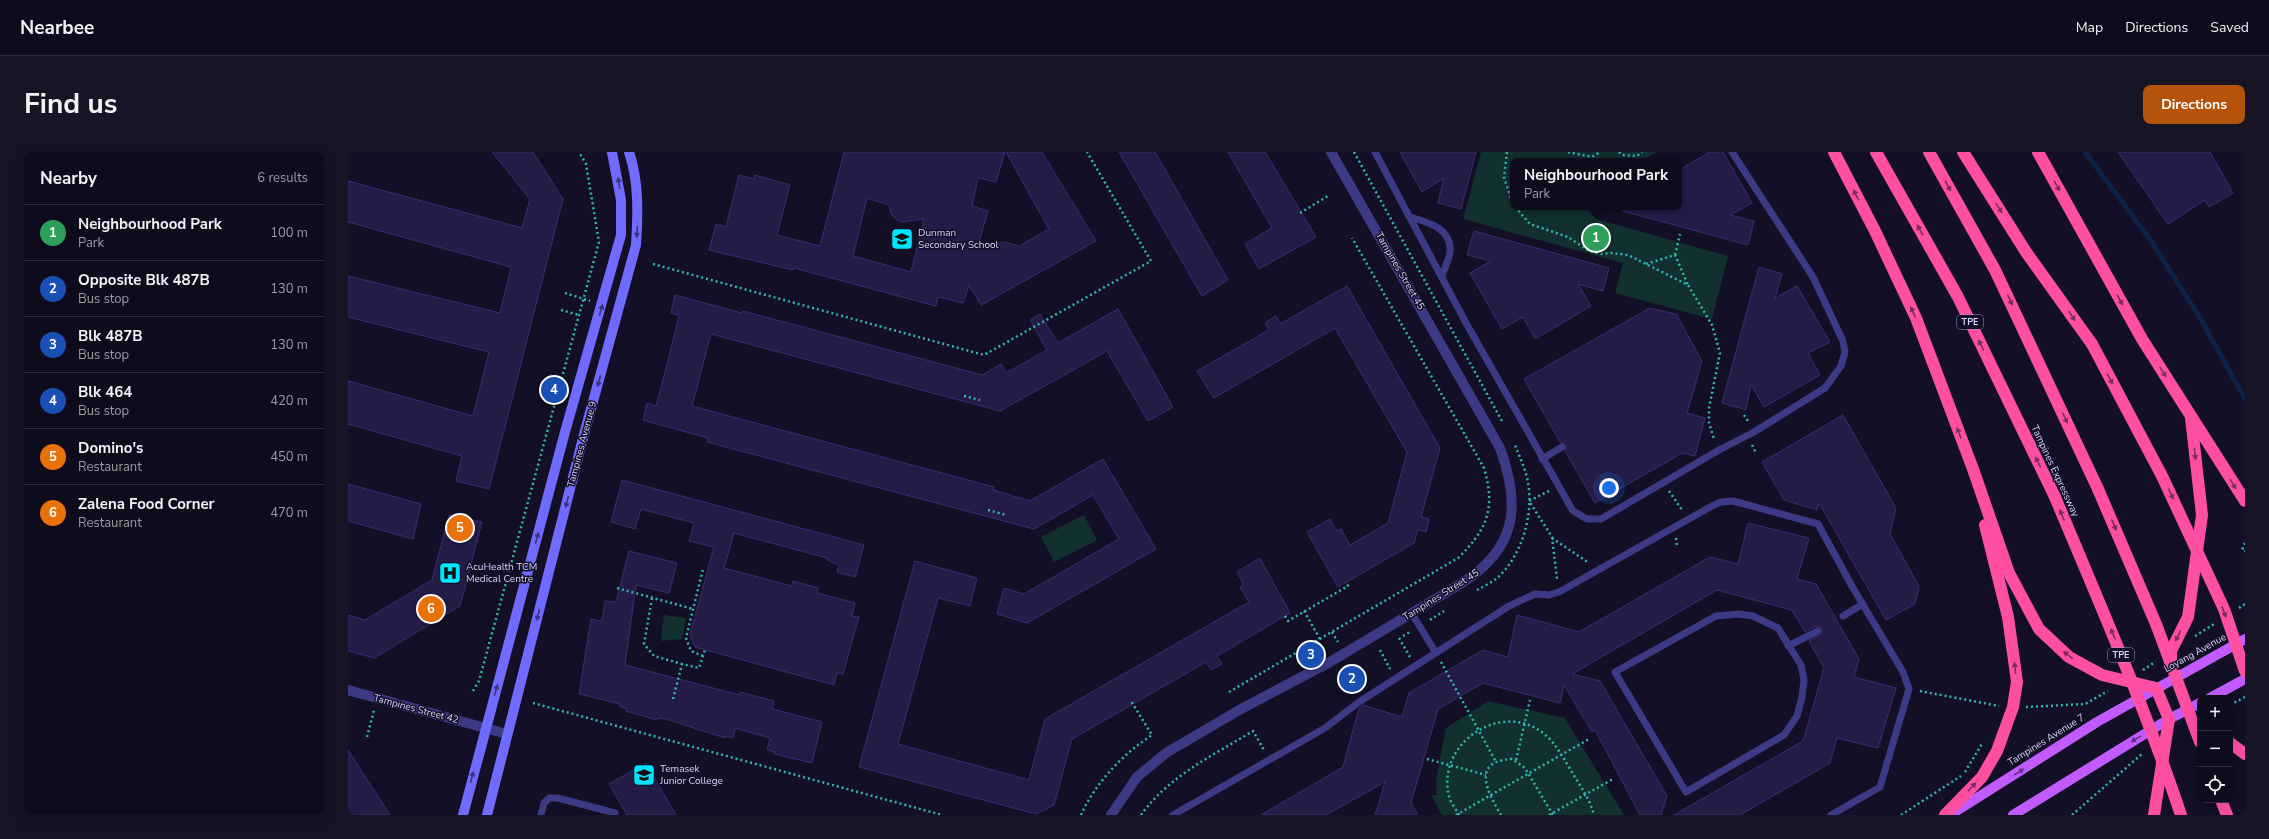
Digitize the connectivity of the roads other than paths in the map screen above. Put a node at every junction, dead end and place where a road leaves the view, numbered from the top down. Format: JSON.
{"nodes":[{"id":1,"x":612,"y":152,"type":"edge"},
{"id":2,"x":629,"y":152,"type":"edge"},
{"id":3,"x":1331,"y":152,"type":"edge"},
{"id":4,"x":1375,"y":152,"type":"edge"},
{"id":5,"x":1732,"y":152,"type":"edge"},
{"id":6,"x":1834,"y":152,"type":"edge"},
{"id":7,"x":1876,"y":152,"type":"edge"},
{"id":8,"x":1929,"y":152,"type":"edge"},
{"id":9,"x":1963,"y":152,"type":"edge"},
{"id":10,"x":2038,"y":152,"type":"edge"},
{"id":11,"x":1410,"y":217,"type":"junction"},
{"id":12,"x":1442,"y":276,"type":"junction"},
{"id":13,"x":2191,"y":415,"type":"junction"},
{"id":14,"x":1562,"y":446,"type":"dead end"},
{"id":15,"x":1542,"y":459,"type":"junction"},
{"id":16,"x":1973,"y":470,"type":"junction"},
{"id":17,"x":2245,"y":502,"type":"edge"},
{"id":18,"x":1863,"y":604,"type":"junction"},
{"id":19,"x":1412,"y":614,"type":"junction"},
{"id":20,"x":1843,"y":616,"type":"dead end"},
{"id":21,"x":1818,"y":631,"type":"dead end"},
{"id":22,"x":2245,"y":639,"type":"edge"},
{"id":23,"x":1788,"y":646,"type":"junction"},
{"id":24,"x":1436,"y":653,"type":"junction"},
{"id":25,"x":2245,"y":671,"type":"edge"},
{"id":26,"x":2170,"y":679,"type":"junction"},
{"id":27,"x":2245,"y":679,"type":"edge"},
{"id":28,"x":2156,"y":688,"type":"junction"},
{"id":29,"x":348,"y":690,"type":"edge"},
{"id":30,"x":2216,"y":695,"type":"edge"},
{"id":31,"x":2197,"y":706,"type":"edge"},
{"id":32,"x":2185,"y":712,"type":"junction"},
{"id":33,"x":2169,"y":719,"type":"junction"},
{"id":34,"x":2197,"y":720,"type":"edge"},
{"id":35,"x":485,"y":728,"type":"junction"},
{"id":36,"x":507,"y":734,"type":"junction"},
{"id":37,"x":2197,"y":734,"type":"edge"},
{"id":38,"x":2233,"y":745,"type":"edge"},
{"id":39,"x":2245,"y":754,"type":"edge"},
{"id":40,"x":2222,"y":803,"type":"edge"},
{"id":41,"x":615,"y":813,"type":"dead end"},
{"id":42,"x":463,"y":815,"type":"edge"},
{"id":43,"x":487,"y":815,"type":"edge"},
{"id":44,"x":541,"y":815,"type":"edge"},
{"id":45,"x":1111,"y":815,"type":"edge"},
{"id":46,"x":1173,"y":815,"type":"edge"},
{"id":47,"x":1831,"y":815,"type":"edge"},
{"id":48,"x":1946,"y":815,"type":"edge"},
{"id":49,"x":1950,"y":815,"type":"edge"},
{"id":50,"x":2013,"y":815,"type":"edge"},
{"id":51,"x":2154,"y":815,"type":"edge"},
{"id":52,"x":2181,"y":815,"type":"edge"},
{"id":53,"x":2227,"y":815,"type":"edge"}],
"edges":[{"from":35,"to":1,"type":"main road","name":"Tampines Avenue 9","one_way":true},
{"from":2,"to":36,"type":"main road","name":"Tampines Avenue 9","one_way":true},
{"from":3,"to":19,"type":"street","name":"Tampines Street 45"},
{"from":4,"to":11,"type":"lane"},
{"from":5,"to":15,"type":"lane"},
{"from":16,"to":6,"type":"highway","one_way":true},
{"from":52,"to":7,"type":"highway","name":"Tampines Expressway","number":"TPE","one_way":true,"bridge":true},
{"from":8,"to":37,"type":"highway","one_way":true,"bridge":true},
{"from":9,"to":25,"type":"highway","one_way":true,"bridge":true},
{"from":10,"to":13,"type":"highway","one_way":true},
{"from":11,"to":12,"type":"lane"},
{"from":11,"to":12,"type":"lane"},
{"from":12,"to":15,"type":"lane"},
{"from":13,"to":17,"type":"highway","one_way":true},
{"from":13,"to":26,"type":"highway","one_way":true},
{"from":14,"to":15,"type":"lane"},
{"from":28,"to":16,"type":"highway","one_way":true},
{"from":48,"to":16,"type":"highway","one_way":true},
{"from":18,"to":20,"type":"lane"},
{"from":18,"to":24,"type":"lane"},
{"from":18,"to":47,"type":"lane"},
{"from":19,"to":24,"type":"lane"},
{"from":19,"to":45,"type":"street","name":"Tampines Street 45"},
{"from":21,"to":23,"type":"lane"},
{"from":22,"to":26,"type":"main road","name":"Loyang Avenue"},
{"from":23,"to":23,"type":"lane"},
{"from":24,"to":46,"type":"lane"},
{"from":26,"to":28,"type":"main road","name":"Loyang Avenue"},
{"from":26,"to":32,"type":"highway"},
{"from":27,"to":30,"type":"main road"},
{"from":28,"to":33,"type":"highway"},
{"from":49,"to":28,"type":"main road","name":"Tampines Avenue 7","one_way":true},
{"from":29,"to":35,"type":"street","name":"Tampines Street 42"},
{"from":31,"to":32,"type":"main road"},
{"from":32,"to":33,"type":"main road"},
{"from":32,"to":34,"type":"highway"},
{"from":33,"to":50,"type":"main road","one_way":true},
{"from":33,"to":51,"type":"highway"},
{"from":35,"to":36,"type":"street"},
{"from":42,"to":35,"type":"main road","name":"Tampines Avenue 9","one_way":true},
{"from":36,"to":43,"type":"main road","name":"Tampines Avenue 9"},
{"from":38,"to":39,"type":"highway"},
{"from":40,"to":53,"type":"highway"},
{"from":41,"to":44,"type":"lane"}]}
